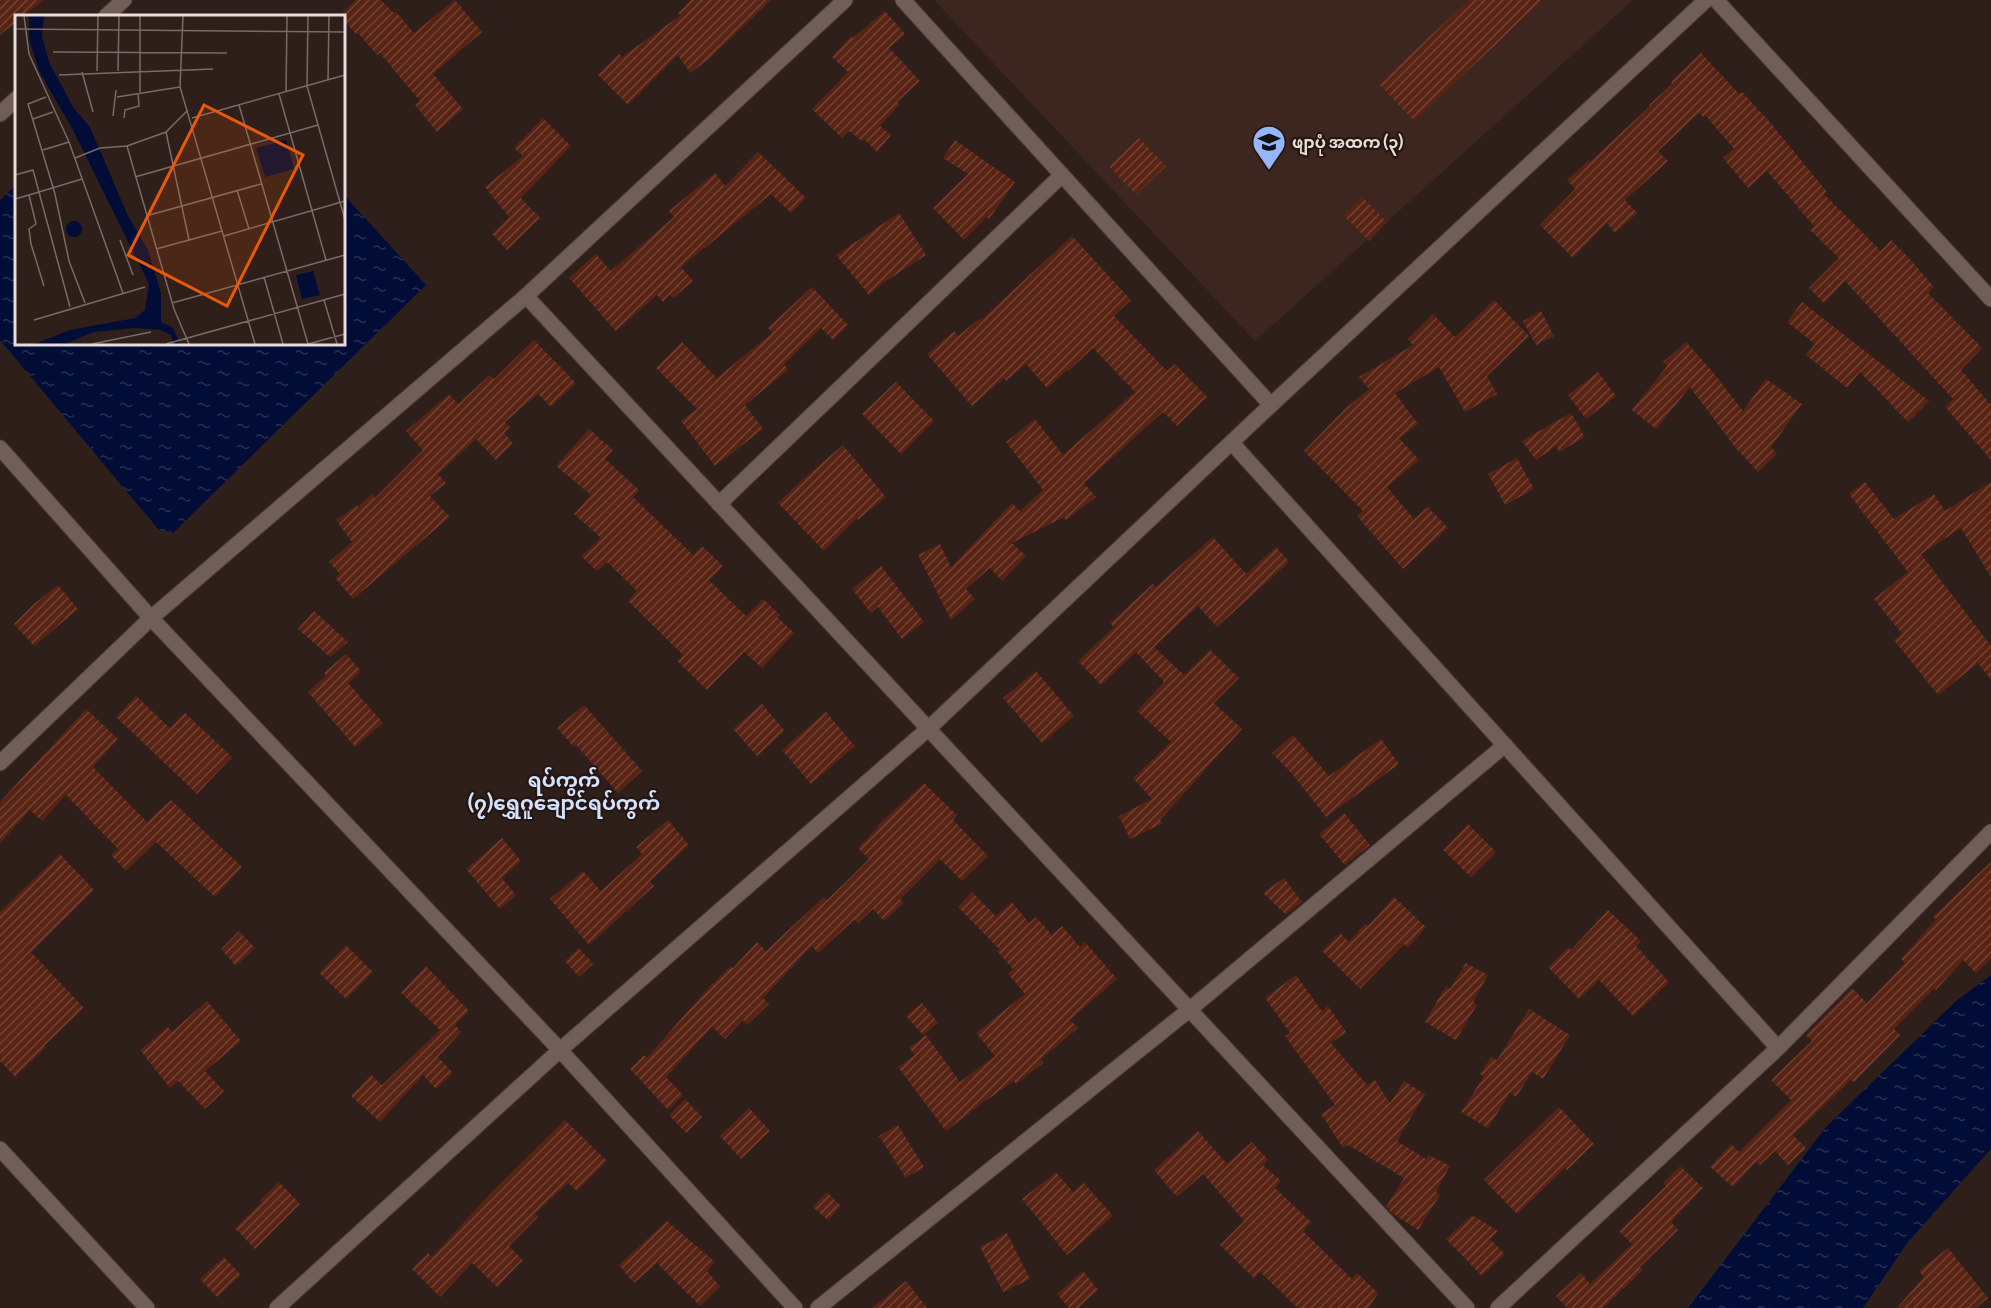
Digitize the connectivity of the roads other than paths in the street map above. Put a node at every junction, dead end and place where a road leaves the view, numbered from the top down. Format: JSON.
{"nodes":[{"id":1,"x":124,"y":0,"type":"edge"},
{"id":2,"x":845,"y":0,"type":"edge"},
{"id":3,"x":903,"y":0,"type":"edge"},
{"id":4,"x":1706,"y":0,"type":"edge"},
{"id":5,"x":1716,"y":0,"type":"edge"},
{"id":6,"x":107,"y":15,"type":"edge"},
{"id":7,"x":15,"y":100,"type":"edge"},
{"id":8,"x":0,"y":114,"type":"edge"},
{"id":9,"x":1062,"y":175,"type":"junction"},
{"id":10,"x":526,"y":296,"type":"junction"},
{"id":11,"x":1991,"y":299,"type":"edge"},
{"id":12,"x":1271,"y":405,"type":"junction"},
{"id":13,"x":1232,"y":443,"type":"junction"},
{"id":14,"x":0,"y":448,"type":"edge"},
{"id":15,"x":719,"y":504,"type":"junction"},
{"id":16,"x":151,"y":618,"type":"junction"},
{"id":17,"x":928,"y":729,"type":"junction"},
{"id":18,"x":1505,"y":745,"type":"junction"},
{"id":19,"x":0,"y":763,"type":"edge"},
{"id":20,"x":1991,"y":831,"type":"edge"},
{"id":21,"x":1189,"y":1010,"type":"junction"},
{"id":22,"x":1778,"y":1048,"type":"junction"},
{"id":23,"x":560,"y":1050,"type":"junction"},
{"id":24,"x":0,"y":1149,"type":"edge"},
{"id":25,"x":147,"y":1308,"type":"edge"},
{"id":26,"x":277,"y":1308,"type":"edge"},
{"id":27,"x":795,"y":1308,"type":"edge"},
{"id":28,"x":818,"y":1308,"type":"edge"},
{"id":29,"x":1467,"y":1308,"type":"edge"},
{"id":30,"x":1498,"y":1308,"type":"edge"}],
"edges":[{"from":1,"to":6,"type":"street"},
{"from":2,"to":10,"type":"street"},
{"from":3,"to":9,"type":"street"},
{"from":4,"to":12,"type":"street"},
{"from":5,"to":11,"type":"street"},
{"from":7,"to":8,"type":"street"},
{"from":9,"to":12,"type":"street"},
{"from":9,"to":15,"type":"street"},
{"from":10,"to":15,"type":"street"},
{"from":10,"to":16,"type":"street"},
{"from":12,"to":13,"type":"street"},
{"from":13,"to":17,"type":"street"},
{"from":13,"to":18,"type":"street"},
{"from":14,"to":16,"type":"street"},
{"from":15,"to":17,"type":"street"},
{"from":16,"to":19,"type":"street"},
{"from":16,"to":23,"type":"street"},
{"from":17,"to":21,"type":"street"},
{"from":17,"to":23,"type":"street"},
{"from":18,"to":21,"type":"street"},
{"from":18,"to":22,"type":"street"},
{"from":20,"to":22,"type":"street"},
{"from":21,"to":28,"type":"street"},
{"from":21,"to":29,"type":"street"},
{"from":22,"to":30,"type":"street"},
{"from":23,"to":26,"type":"street"},
{"from":23,"to":27,"type":"street"},
{"from":24,"to":25,"type":"street"}]}
